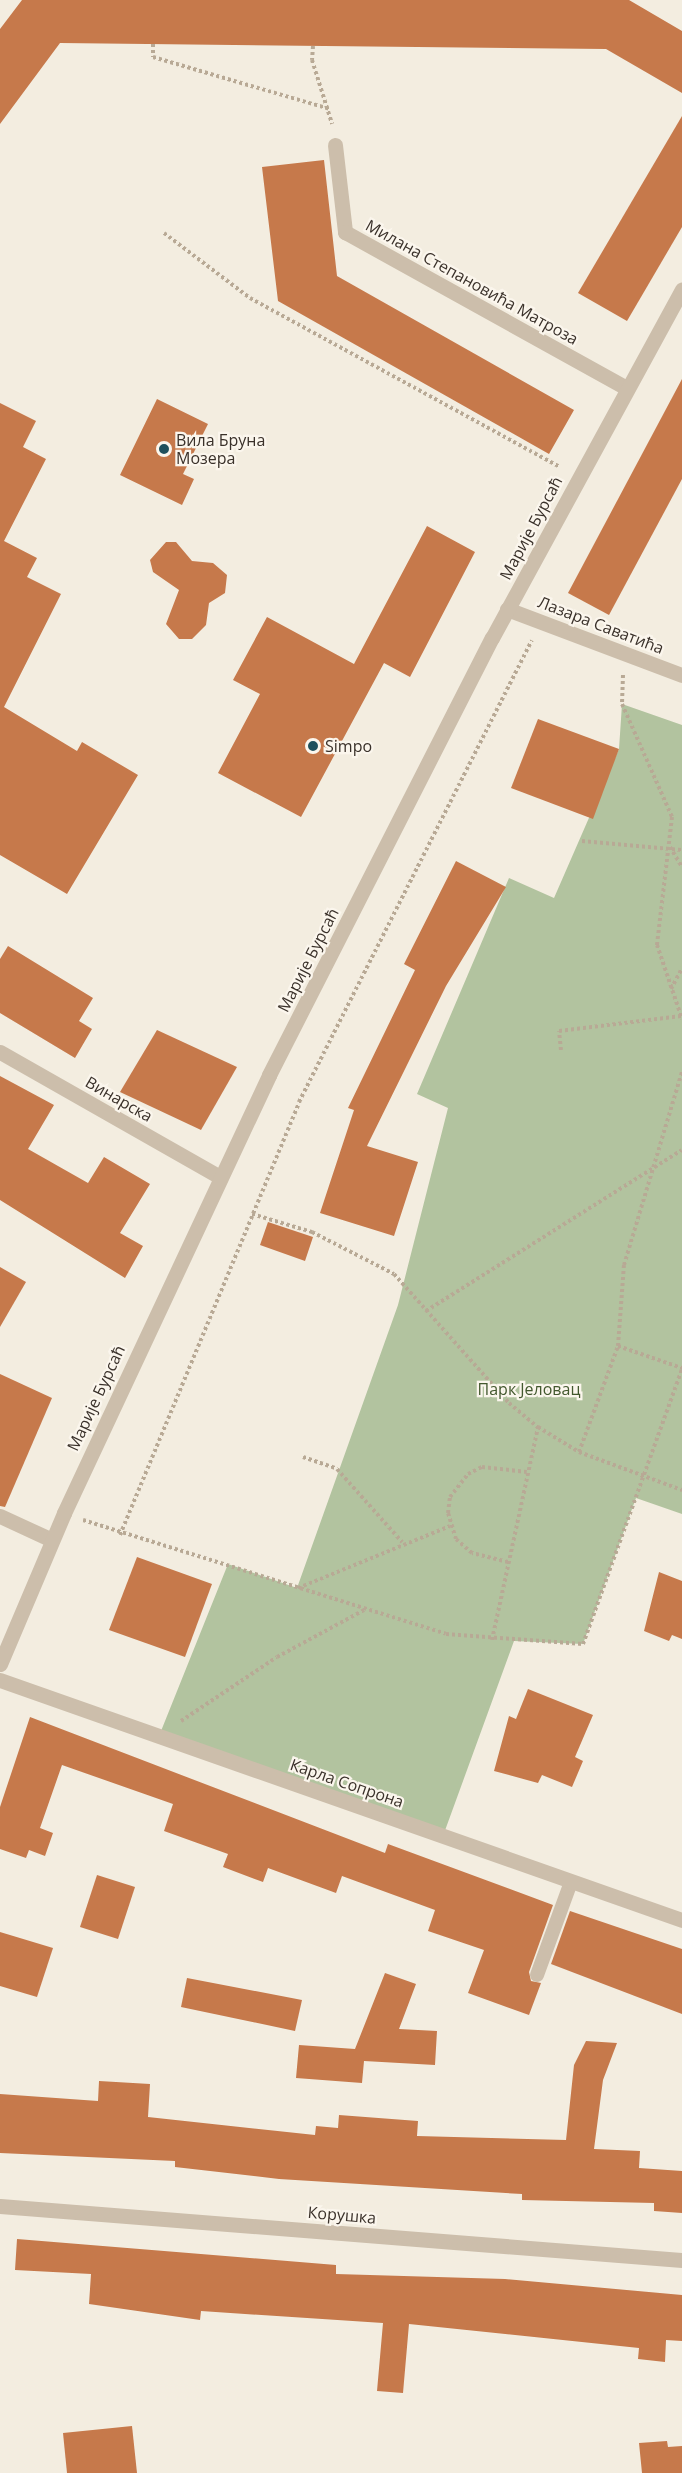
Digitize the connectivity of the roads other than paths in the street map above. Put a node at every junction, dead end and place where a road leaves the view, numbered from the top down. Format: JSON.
{"nodes":[{"id":1,"x":335,"y":145,"type":"road end"},
{"id":2,"x":682,"y":290,"type":"edge"},
{"id":3,"x":626,"y":388,"type":"junction"},
{"id":4,"x":507,"y":609,"type":"junction"},
{"id":5,"x":682,"y":675,"type":"edge"},
{"id":6,"x":0,"y":1052,"type":"edge"},
{"id":7,"x":220,"y":1177,"type":"junction"},
{"id":8,"x":0,"y":1516,"type":"edge"},
{"id":9,"x":52,"y":1540,"type":"junction"},
{"id":10,"x":0,"y":1664,"type":"edge"},
{"id":11,"x":0,"y":1680,"type":"edge"},
{"id":12,"x":571,"y":1882,"type":"junction"},
{"id":13,"x":682,"y":1920,"type":"edge"},
{"id":14,"x":537,"y":1975,"type":"dead end"},
{"id":15,"x":0,"y":2206,"type":"edge"},
{"id":16,"x":682,"y":2260,"type":"edge"}],
"edges":[{"from":1,"to":3,"type":"street","name":"Милана Степановића Матроза"},
{"from":2,"to":3,"type":"street","name":"Марије Бурсаћ"},
{"from":3,"to":4,"type":"street","name":"Марије Бурсаћ"},
{"from":4,"to":5,"type":"street","name":"Лазара Саватића"},
{"from":4,"to":7,"type":"street","name":"Марије Бурсаћ"},
{"from":6,"to":7,"type":"street","name":"Винарска"},
{"from":7,"to":9,"type":"street","name":"Марије Бурсаћ"},
{"from":8,"to":9,"type":"street"},
{"from":9,"to":10,"type":"street","name":"Марије Бурсаћ"},
{"from":11,"to":12,"type":"street","name":"Карла Сопрона"},
{"from":12,"to":13,"type":"street","name":"Карла Сопрона"},
{"from":12,"to":14,"type":"lane"},
{"from":15,"to":16,"type":"street","name":"Корушка"}]}
